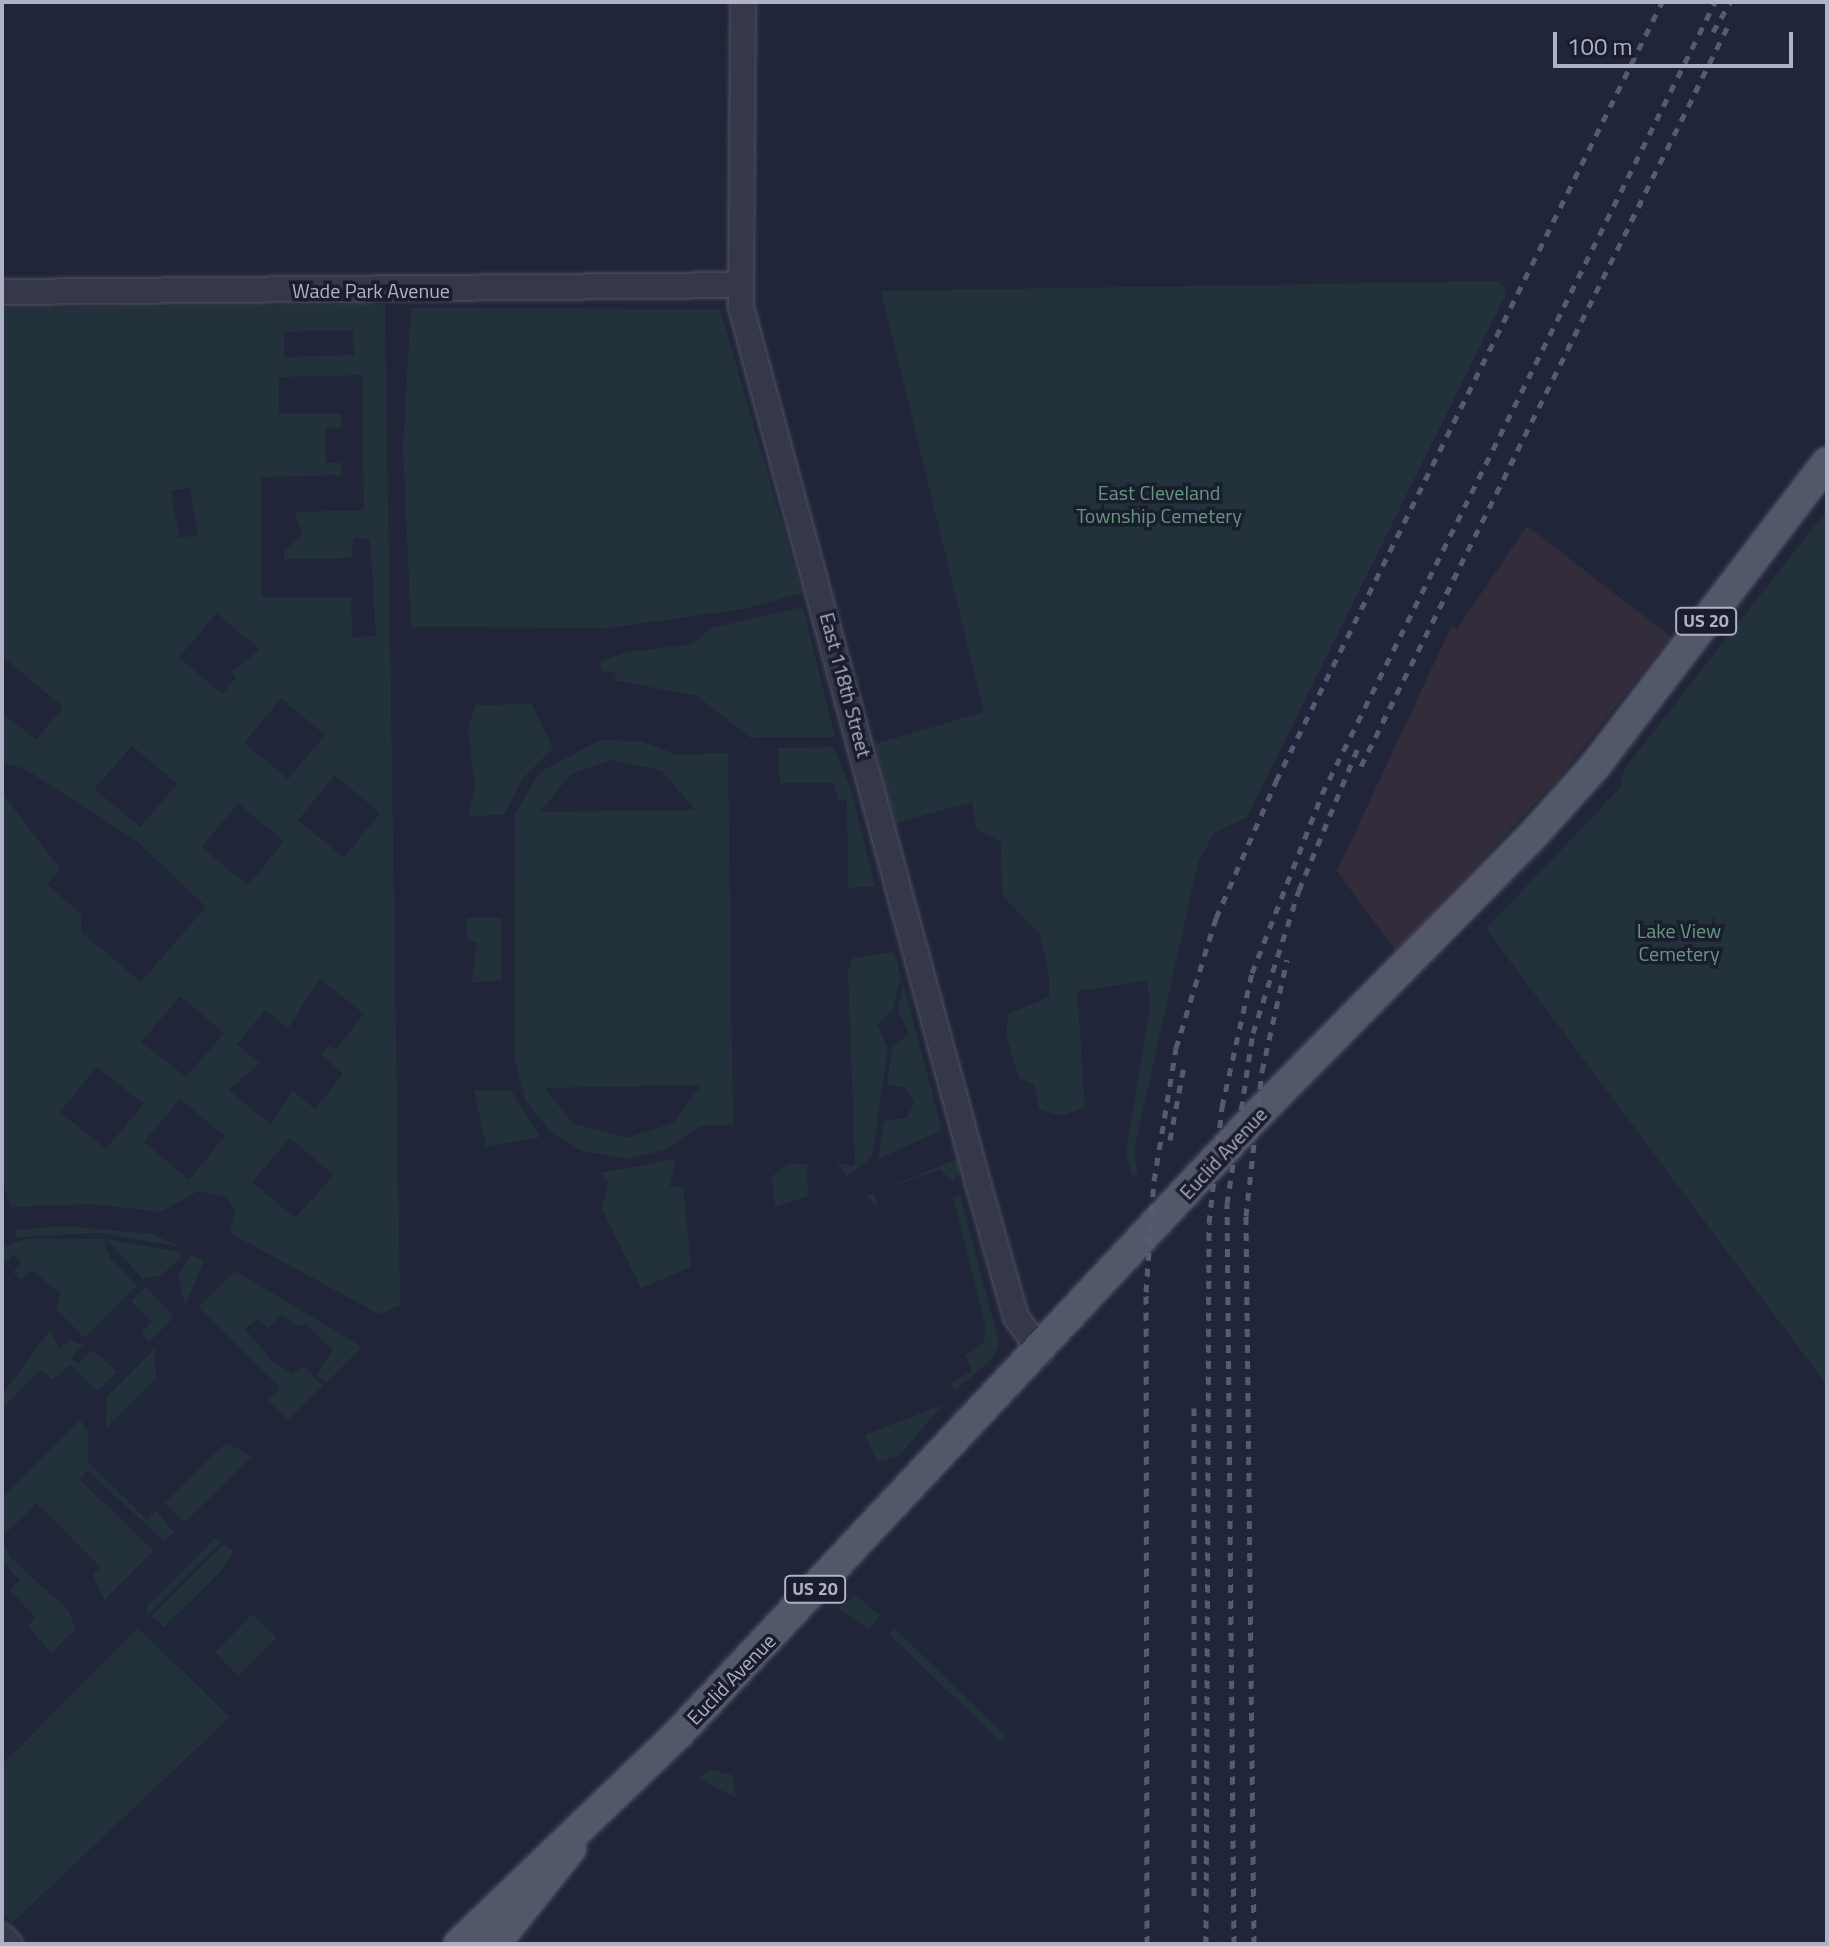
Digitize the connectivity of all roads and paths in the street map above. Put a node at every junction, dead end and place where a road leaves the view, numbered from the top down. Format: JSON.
{"nodes":[{"id":1,"x":743,"y":2,"type":"edge"},
{"id":2,"x":741,"y":285,"type":"junction"},
{"id":3,"x":2,"y":292,"type":"edge"},
{"id":4,"x":1827,"y":463,"type":"edge"},
{"id":5,"x":1041,"y":1352,"type":"junction"},
{"id":6,"x":591,"y":1819,"type":"junction"},
{"id":7,"x":2,"y":1936,"type":"edge"},
{"id":8,"x":10,"y":1944,"type":"edge"},
{"id":9,"x":459,"y":1944,"type":"edge"},
{"id":10,"x":495,"y":1944,"type":"edge"}],
"edges":[{"from":1,"to":2,"type":"street","name":"East 118th Street"},
{"from":2,"to":3,"type":"street","name":"Wade Park Avenue"},
{"from":2,"to":5,"type":"street","name":"East 118th Street"},
{"from":4,"to":5,"type":"main road","name":"Euclid Avenue","number":"US 20"},
{"from":5,"to":6,"type":"main road","name":"Euclid Avenue","number":"US 20"},
{"from":6,"to":9,"type":"main road","name":"Euclid Avenue"},
{"from":6,"to":10,"type":"main road","name":"Euclid Avenue","number":"US 20"},
{"from":7,"to":8,"type":"street"}]}
